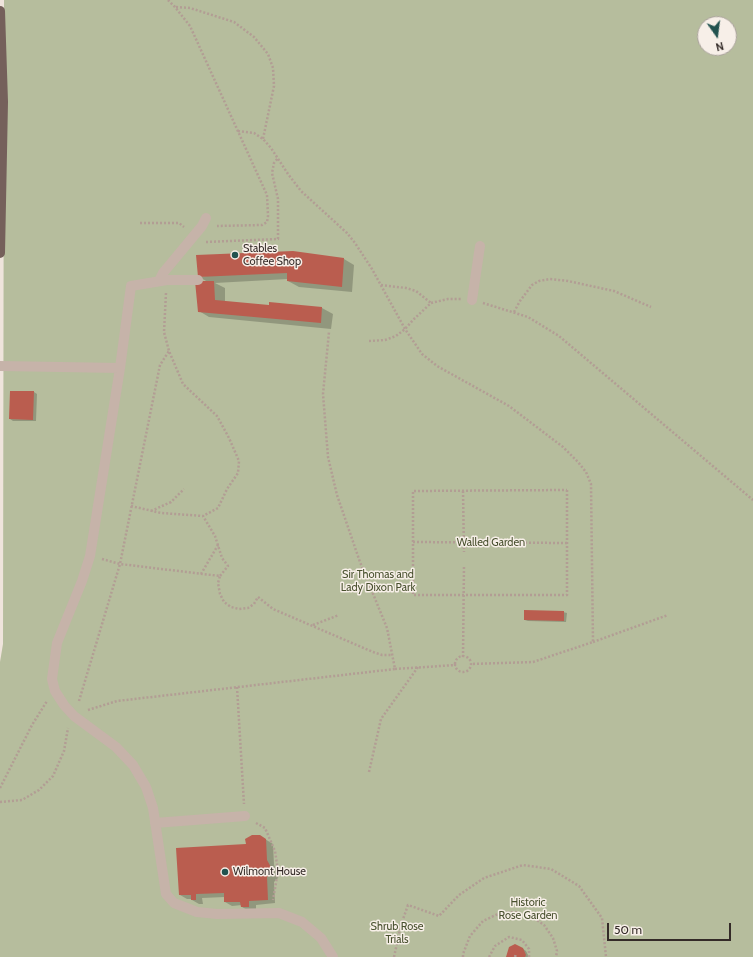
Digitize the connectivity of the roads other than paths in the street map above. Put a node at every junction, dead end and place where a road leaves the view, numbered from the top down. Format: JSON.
{"nodes":[{"id":1,"x":0,"y":11,"type":"edge"},
{"id":2,"x":204,"y":222,"type":"road end"},
{"id":3,"x":480,"y":246,"type":"dead end"},
{"id":4,"x":0,"y":253,"type":"edge"},
{"id":5,"x":198,"y":280,"type":"dead end"},
{"id":6,"x":163,"y":281,"type":"junction"},
{"id":7,"x":472,"y":300,"type":"road end"},
{"id":8,"x":0,"y":366,"type":"edge"},
{"id":9,"x":120,"y":368,"type":"junction"},
{"id":10,"x":245,"y":816,"type":"road end"},
{"id":11,"x":155,"y":823,"type":"junction"},
{"id":12,"x":332,"y":957,"type":"edge"}],
"edges":[{"from":1,"to":4,"type":"main road"},
{"from":2,"to":6,"type":"lane"},
{"from":3,"to":7,"type":"lane"},
{"from":5,"to":6,"type":"lane"},
{"from":6,"to":9,"type":"lane"},
{"from":8,"to":9,"type":"lane"},
{"from":9,"to":11,"type":"lane"},
{"from":10,"to":11,"type":"lane"},
{"from":11,"to":12,"type":"lane"}]}
